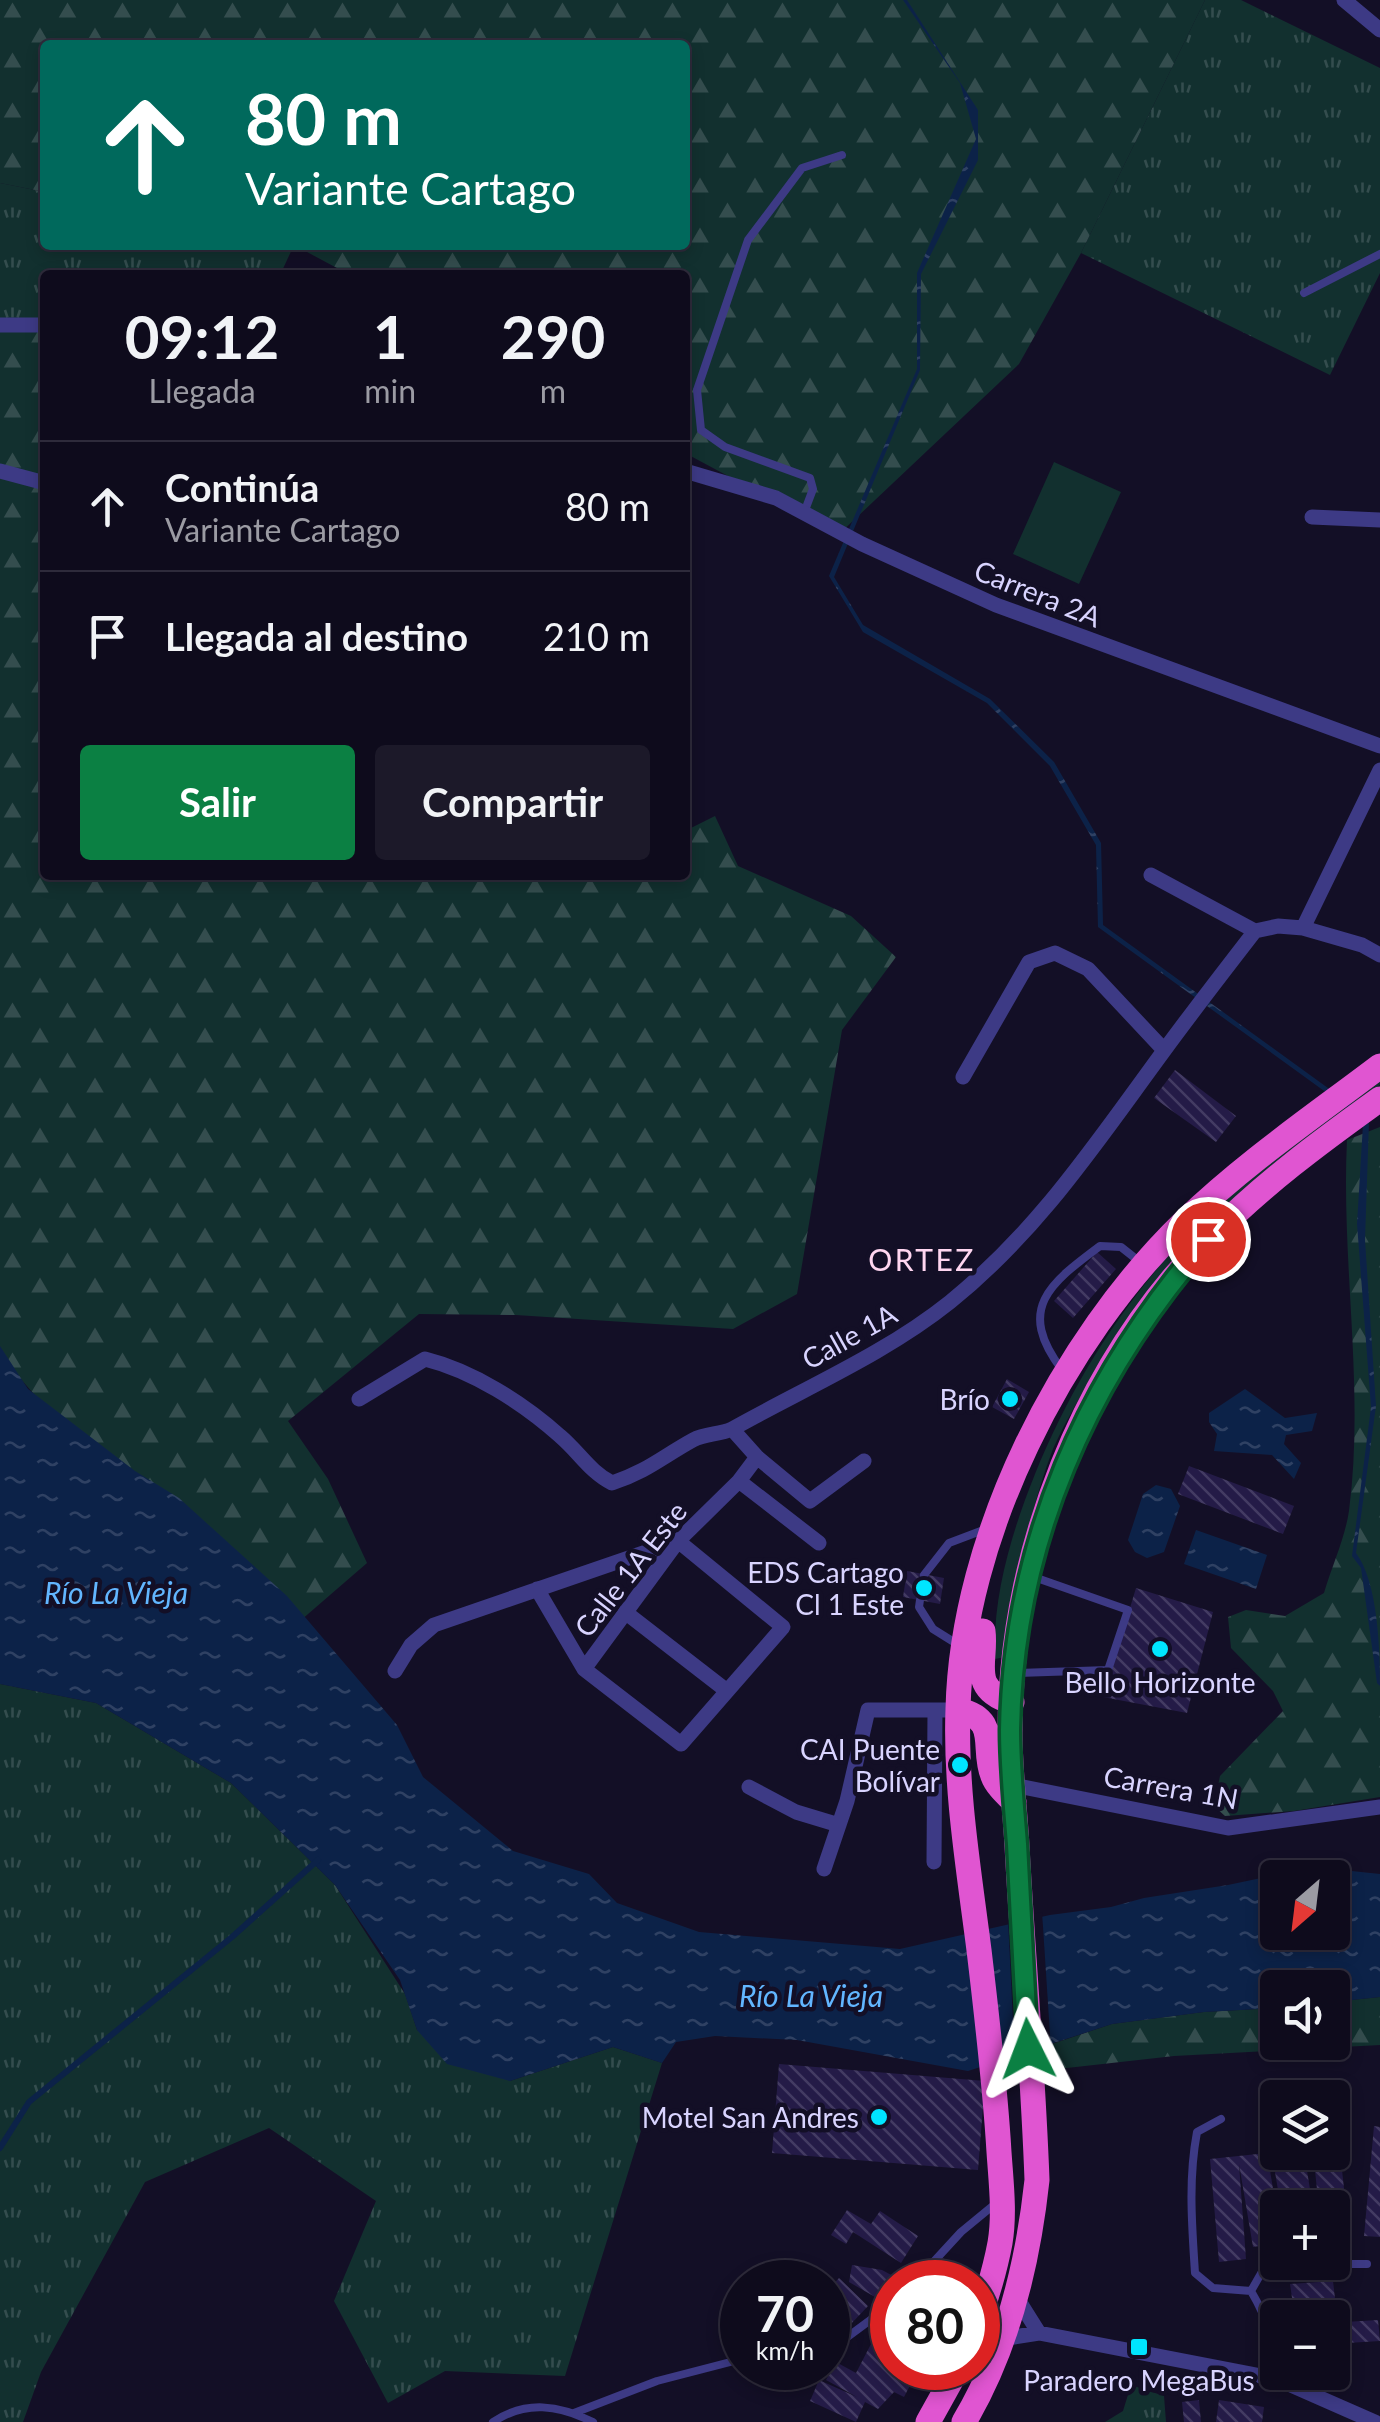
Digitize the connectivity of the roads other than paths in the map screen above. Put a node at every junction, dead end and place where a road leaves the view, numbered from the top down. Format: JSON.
{"nodes":[{"id":1,"x":1344,"y":0,"type":"edge"},
{"id":2,"x":1380,"y":30,"type":"edge"},
{"id":3,"x":842,"y":155,"type":"dead end"},
{"id":4,"x":1380,"y":254,"type":"edge"},
{"id":5,"x":1304,"y":292,"type":"dead end"},
{"id":6,"x":0,"y":324,"type":"edge"},
{"id":7,"x":40,"y":325,"type":"edge"},
{"id":8,"x":0,"y":471,"type":"edge"},
{"id":9,"x":690,"y":472,"type":"edge"},
{"id":10,"x":40,"y":482,"type":"edge"},
{"id":11,"x":804,"y":513,"type":"junction"},
{"id":12,"x":1312,"y":516,"type":"dead end"},
{"id":13,"x":1380,"y":520,"type":"edge"},
{"id":14,"x":1380,"y":746,"type":"edge"},
{"id":15,"x":1380,"y":770,"type":"edge"},
{"id":16,"x":1150,"y":875,"type":"dead end"},
{"id":17,"x":1303,"y":928,"type":"junction"},
{"id":18,"x":1255,"y":930,"type":"junction"},
{"id":19,"x":1380,"y":955,"type":"edge"},
{"id":20,"x":1164,"y":1050,"type":"junction"},
{"id":21,"x":1380,"y":1066,"type":"edge"},
{"id":22,"x":963,"y":1076,"type":"dead end"},
{"id":23,"x":1376,"y":1102,"type":"edge"},
{"id":24,"x":1144,"y":1264,"type":"junction"},
{"id":25,"x":1065,"y":1374,"type":"junction"},
{"id":26,"x":359,"y":1400,"type":"dead end"},
{"id":27,"x":732,"y":1429,"type":"junction"},
{"id":28,"x":757,"y":1457,"type":"junction"},
{"id":29,"x":864,"y":1461,"type":"dead end"},
{"id":30,"x":738,"y":1482,"type":"junction"},
{"id":31,"x":994,"y":1526,"type":"junction"},
{"id":32,"x":678,"y":1541,"type":"junction"},
{"id":33,"x":819,"y":1543,"type":"dead end"},
{"id":34,"x":924,"y":1574,"type":"dead end"},
{"id":35,"x":1029,"y":1576,"type":"junction"},
{"id":36,"x":537,"y":1589,"type":"junction"},
{"id":37,"x":920,"y":1600,"type":"dead end"},
{"id":38,"x":972,"y":1608,"type":"junction"},
{"id":39,"x":626,"y":1612,"type":"junction"},
{"id":40,"x":965,"y":1650,"type":"junction"},
{"id":41,"x":584,"y":1669,"type":"junction"},
{"id":42,"x":395,"y":1670,"type":"dead end"},
{"id":43,"x":1013,"y":1673,"type":"junction"},
{"id":44,"x":728,"y":1691,"type":"junction"},
{"id":45,"x":1012,"y":1702,"type":"junction"},
{"id":46,"x":946,"y":1711,"type":"junction"},
{"id":47,"x":748,"y":1787,"type":"dead end"},
{"id":48,"x":1014,"y":1804,"type":"junction"},
{"id":49,"x":1380,"y":1808,"type":"edge"},
{"id":50,"x":840,"y":1825,"type":"junction"},
{"id":51,"x":934,"y":1862,"type":"dead end"},
{"id":52,"x":824,"y":1869,"type":"dead end"},
{"id":53,"x":1222,"y":2119,"type":"dead end"},
{"id":54,"x":1003,"y":2198,"type":"junction"},
{"id":55,"x":936,"y":2260,"type":"edge"},
{"id":56,"x":995,"y":2260,"type":"edge"},
{"id":57,"x":1367,"y":2264,"type":"dead end"},
{"id":58,"x":1251,"y":2291,"type":"junction"},
{"id":59,"x":1017,"y":2298,"type":"junction"},
{"id":60,"x":1260,"y":2306,"type":"edge"},
{"id":61,"x":1039,"y":2333,"type":"junction"},
{"id":62,"x":1001,"y":2339,"type":"junction"},
{"id":63,"x":720,"y":2365,"type":"edge"},
{"id":64,"x":1260,"y":2376,"type":"edge"},
{"id":65,"x":946,"y":2390,"type":"edge"},
{"id":66,"x":1302,"y":2390,"type":"edge"},
{"id":67,"x":574,"y":2412,"type":"junction"},
{"id":68,"x":493,"y":2422,"type":"edge"},
{"id":69,"x":593,"y":2422,"type":"edge"},
{"id":70,"x":928,"y":2422,"type":"edge"},
{"id":71,"x":964,"y":2422,"type":"edge"},
{"id":72,"x":1375,"y":2422,"type":"edge"}],
"edges":[{"from":1,"to":2,"type":"street"},
{"from":3,"to":11,"type":"lane"},
{"from":4,"to":5,"type":"lane"},
{"from":6,"to":7,"type":"street"},
{"from":8,"to":10,"type":"street"},
{"from":9,"to":11,"type":"street","name":"Carrera 2A"},
{"from":11,"to":14,"type":"street","name":"Carrera 2A"},
{"from":12,"to":13,"type":"street"},
{"from":15,"to":17,"type":"street"},
{"from":16,"to":18,"type":"street"},
{"from":17,"to":18,"type":"street"},
{"from":17,"to":19,"type":"street"},
{"from":18,"to":20,"type":"street","name":"Calle 1A"},
{"from":20,"to":22,"type":"street"},
{"from":20,"to":27,"type":"street","name":"Calle 1A"},
{"from":21,"to":24,"type":"highway"},
{"from":23,"to":35,"type":"highway"},
{"from":24,"to":25,"type":"highway"},
{"from":24,"to":25,"type":"lane"},
{"from":25,"to":31,"type":"highway"},
{"from":26,"to":27,"type":"street","name":"Calle 1A"},
{"from":27,"to":28,"type":"street"},
{"from":28,"to":29,"type":"street"},
{"from":28,"to":30,"type":"street","name":"Calle 1A Este"},
{"from":30,"to":32,"type":"street","name":"Calle 1A Este"},
{"from":30,"to":33,"type":"street"},
{"from":31,"to":34,"type":"lane"},
{"from":31,"to":38,"type":"highway"},
{"from":32,"to":36,"type":"street"},
{"from":32,"to":39,"type":"street","name":"Calle 1A Este"},
{"from":32,"to":44,"type":"street"},
{"from":35,"to":43,"type":"highway"},
{"from":35,"to":43,"type":"lane"},
{"from":36,"to":41,"type":"street"},
{"from":36,"to":42,"type":"street"},
{"from":37,"to":40,"type":"lane"},
{"from":38,"to":40,"type":"highway"},
{"from":38,"to":45,"type":"highway"},
{"from":39,"to":41,"type":"street","name":"Calle 1A Este"},
{"from":39,"to":44,"type":"street"},
{"from":40,"to":46,"type":"highway"},
{"from":41,"to":44,"type":"street"},
{"from":43,"to":45,"type":"highway"},
{"from":45,"to":48,"type":"highway"},
{"from":46,"to":48,"type":"highway"},
{"from":46,"to":50,"type":"street"},
{"from":46,"to":51,"type":"street"},
{"from":46,"to":54,"type":"highway"},
{"from":47,"to":50,"type":"street"},
{"from":48,"to":49,"type":"street","name":"Carrera 1N"},
{"from":48,"to":59,"type":"highway"},
{"from":50,"to":52,"type":"street"},
{"from":53,"to":58,"type":"lane"},
{"from":54,"to":55,"type":"lane"},
{"from":54,"to":56,"type":"highway"},
{"from":57,"to":58,"type":"lane"},
{"from":58,"to":60,"type":"lane"},
{"from":59,"to":61,"type":"street"},
{"from":59,"to":62,"type":"highway"},
{"from":61,"to":62,"type":"street"},
{"from":61,"to":64,"type":"street"},
{"from":62,"to":71,"type":"highway"},
{"from":63,"to":67,"type":"lane"},
{"from":65,"to":70,"type":"highway"},
{"from":66,"to":72,"type":"street"},
{"from":67,"to":68,"type":"lane"},
{"from":67,"to":69,"type":"lane"}]}
